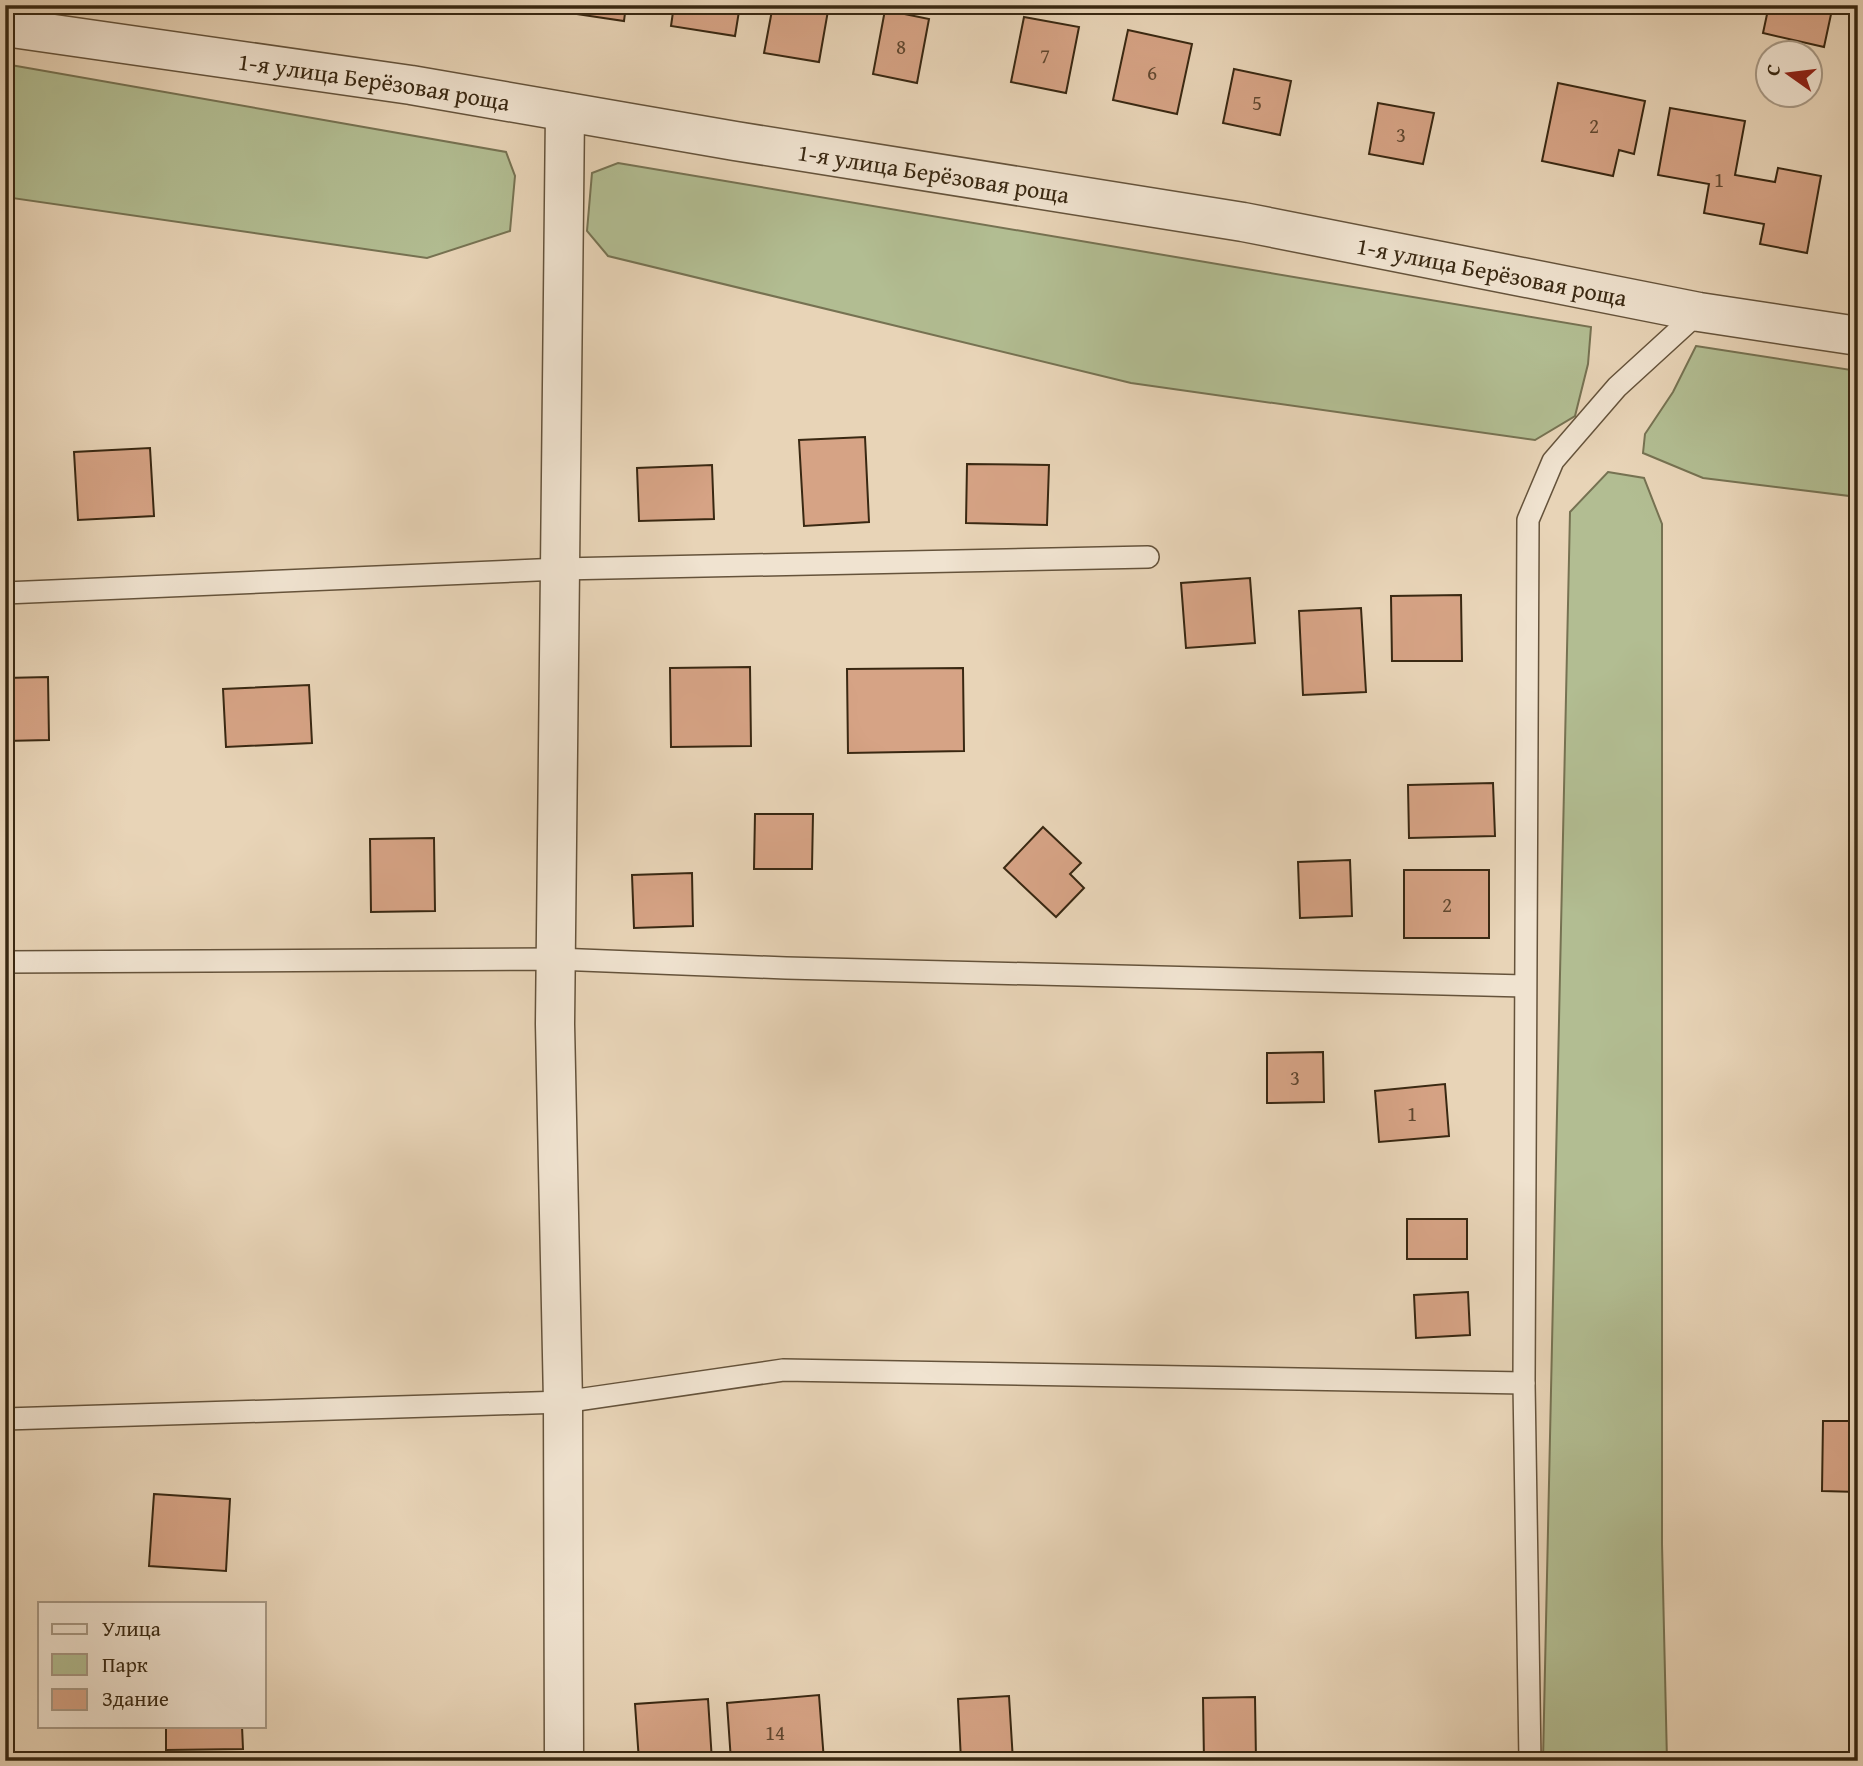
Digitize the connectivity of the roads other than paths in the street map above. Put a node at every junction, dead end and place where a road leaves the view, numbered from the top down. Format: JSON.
{"nodes":[{"id":1,"x":5,"y":27,"type":"edge"},
{"id":2,"x":565,"y":112,"type":"junction"},
{"id":3,"x":1699,"y":312,"type":"junction"},
{"id":4,"x":1858,"y":336,"type":"edge"},
{"id":5,"x":1148,"y":557,"type":"dead end"},
{"id":6,"x":560,"y":569,"type":"junction"},
{"id":7,"x":5,"y":593,"type":"edge"},
{"id":8,"x":556,"y":958,"type":"junction"},
{"id":9,"x":5,"y":962,"type":"edge"},
{"id":10,"x":1525,"y":986,"type":"junction"},
{"id":11,"x":1524,"y":1383,"type":"junction"},
{"id":12,"x":563,"y":1402,"type":"junction"},
{"id":13,"x":5,"y":1419,"type":"edge"},
{"id":14,"x":564,"y":1761,"type":"edge"},
{"id":15,"x":1530,"y":1761,"type":"edge"}],
"edges":[{"from":1,"to":2,"type":"street","name":"1-я улица Берёзовая роща"},
{"from":2,"to":3,"type":"street","name":"1-я улица Берёзовая роща"},
{"from":2,"to":6,"type":"street"},
{"from":3,"to":4,"type":"street","name":"1-я улица Берёзовая роща"},
{"from":3,"to":10,"type":"lane"},
{"from":5,"to":6,"type":"lane"},
{"from":6,"to":7,"type":"lane"},
{"from":6,"to":8,"type":"street"},
{"from":8,"to":9,"type":"lane"},
{"from":8,"to":10,"type":"lane"},
{"from":8,"to":12,"type":"street"},
{"from":10,"to":11,"type":"lane"},
{"from":11,"to":12,"type":"lane"},
{"from":11,"to":15,"type":"lane"},
{"from":12,"to":13,"type":"lane"},
{"from":12,"to":14,"type":"street"}]}
